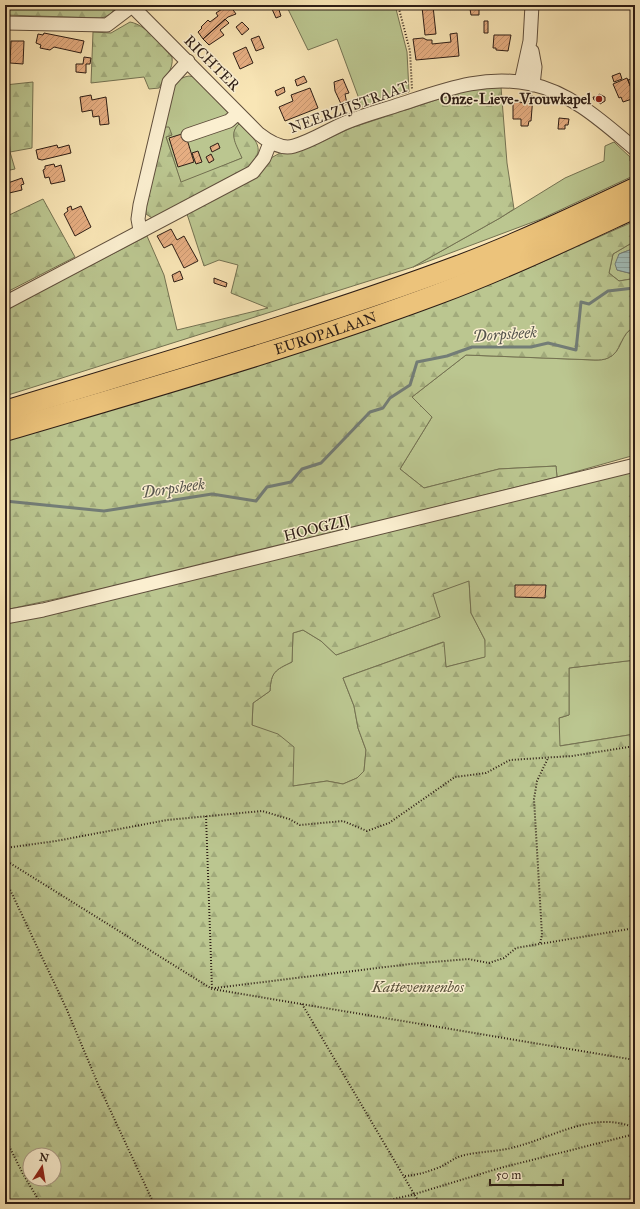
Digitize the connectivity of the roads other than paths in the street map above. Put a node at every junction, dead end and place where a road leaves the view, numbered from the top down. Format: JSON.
{"nodes":[{"id":1,"x":132,"y":5,"type":"edge"},
{"id":2,"x":532,"y":5,"type":"edge"},
{"id":3,"x":5,"y":23,"type":"edge"},
{"id":4,"x":188,"y":61,"type":"junction"},
{"id":5,"x":527,"y":84,"type":"junction"},
{"id":6,"x":238,"y":113,"type":"junction"},
{"id":7,"x":188,"y":135,"type":"dead end"},
{"id":8,"x":270,"y":143,"type":"junction"},
{"id":9,"x":635,"y":149,"type":"edge"},
{"id":10,"x":635,"y":188,"type":"edge"},
{"id":11,"x":635,"y":208,"type":"edge"},
{"id":12,"x":140,"y":230,"type":"junction"},
{"id":13,"x":5,"y":303,"type":"edge"},
{"id":14,"x":5,"y":411,"type":"edge"},
{"id":15,"x":5,"y":431,"type":"edge"},
{"id":16,"x":635,"y":466,"type":"edge"},
{"id":17,"x":5,"y":617,"type":"edge"}],
"edges":[{"from":1,"to":3,"type":"street"},
{"from":1,"to":4,"type":"street","name":"RICHTER"},
{"from":2,"to":5,"type":"street"},
{"from":4,"to":6,"type":"street","name":"RICHTER"},
{"from":4,"to":12,"type":"street"},
{"from":5,"to":8,"type":"street","name":"NEERZIJSTRAAT"},
{"from":5,"to":9,"type":"street","name":"NEERZIJSTRAAT"},
{"from":6,"to":7,"type":"street"},
{"from":6,"to":8,"type":"street","name":"RICHTER"},
{"from":8,"to":12,"type":"street"},
{"from":10,"to":14,"type":"highway","name":"EUROPALAAN"},
{"from":11,"to":15,"type":"highway","name":"EUROPALAAN"},
{"from":12,"to":13,"type":"street"},
{"from":16,"to":17,"type":"street","name":"HOOGZIJ"}]}
